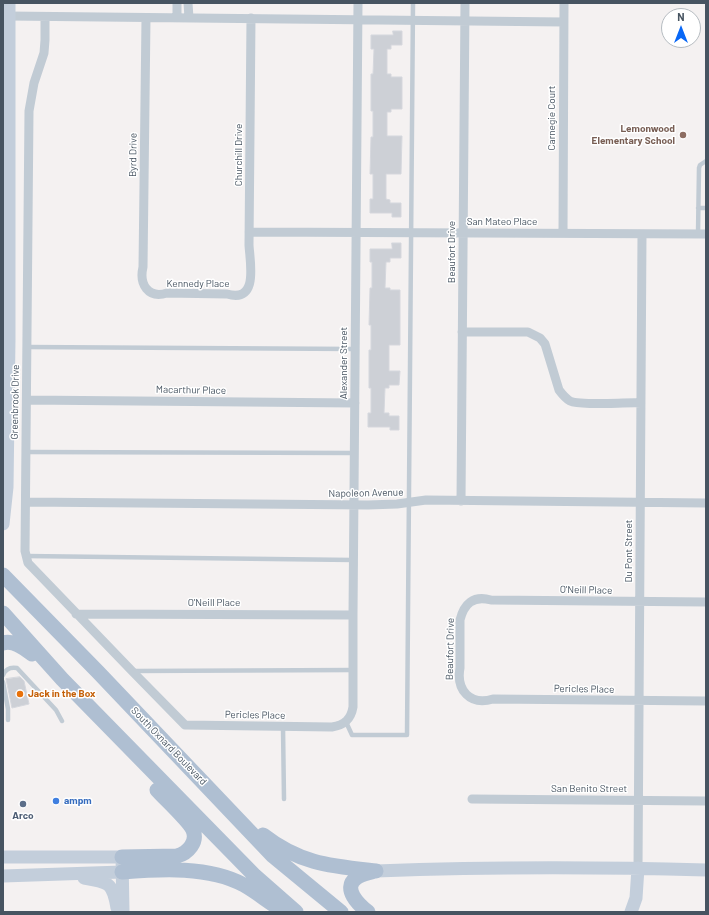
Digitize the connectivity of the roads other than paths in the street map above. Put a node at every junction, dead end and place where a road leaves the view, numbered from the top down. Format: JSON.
{"nodes":[{"id":1,"x":9,"y":3,"type":"edge"},
{"id":2,"x":177,"y":3,"type":"edge"},
{"id":3,"x":188,"y":3,"type":"edge"},
{"id":4,"x":358,"y":3,"type":"edge"},
{"id":5,"x":413,"y":3,"type":"edge"},
{"id":6,"x":465,"y":3,"type":"edge"},
{"id":7,"x":564,"y":3,"type":"edge"},
{"id":8,"x":6,"y":14,"type":"edge"},
{"id":9,"x":45,"y":17,"type":"junction"},
{"id":10,"x":146,"y":18,"type":"junction"},
{"id":11,"x":177,"y":18,"type":"junction"},
{"id":12,"x":189,"y":18,"type":"junction"},
{"id":13,"x":251,"y":18,"type":"junction"},
{"id":14,"x":358,"y":19,"type":"junction"},
{"id":15,"x":412,"y":20,"type":"junction"},
{"id":16,"x":465,"y":20,"type":"junction"},
{"id":17,"x":564,"y":22,"type":"junction"},
{"id":18,"x":706,"y":161,"type":"edge"},
{"id":19,"x":698,"y":208,"type":"junction"},
{"id":20,"x":706,"y":208,"type":"edge"},
{"id":21,"x":249,"y":232,"type":"junction"},
{"id":22,"x":356,"y":232,"type":"junction"},
{"id":23,"x":411,"y":233,"type":"junction"},
{"id":24,"x":463,"y":233,"type":"junction"},
{"id":25,"x":563,"y":233,"type":"junction"},
{"id":26,"x":642,"y":234,"type":"junction"},
{"id":27,"x":702,"y":234,"type":"edge"},
{"id":28,"x":6,"y":263,"type":"edge"},
{"id":29,"x":247,"y":290,"type":"joint"},
{"id":30,"x":148,"y":291,"type":"joint"},
{"id":31,"x":462,"y":332,"type":"junction"},
{"id":32,"x":27,"y":347,"type":"junction"},
{"id":33,"x":355,"y":349,"type":"junction"},
{"id":34,"x":26,"y":400,"type":"junction"},
{"id":35,"x":355,"y":403,"type":"junction"},
{"id":36,"x":641,"y":403,"type":"junction"},
{"id":37,"x":26,"y":452,"type":"junction"},
{"id":38,"x":354,"y":453,"type":"junction"},
{"id":39,"x":461,"y":501,"type":"junction"},
{"id":40,"x":26,"y":502,"type":"junction"},
{"id":41,"x":408,"y":502,"type":"junction"},
{"id":42,"x":641,"y":502,"type":"junction"},
{"id":43,"x":706,"y":503,"type":"edge"},
{"id":44,"x":354,"y":505,"type":"junction"},
{"id":45,"x":3,"y":524,"type":"edge"},
{"id":46,"x":26,"y":556,"type":"junction"},
{"id":47,"x":353,"y":560,"type":"junction"},
{"id":48,"x":3,"y":574,"type":"edge"},
{"id":49,"x":640,"y":601,"type":"junction"},
{"id":50,"x":706,"y":602,"type":"edge"},
{"id":51,"x":466,"y":604,"type":"joint"},
{"id":52,"x":3,"y":613,"type":"edge"},
{"id":53,"x":76,"y":614,"type":"junction"},
{"id":54,"x":353,"y":615,"type":"junction"},
{"id":55,"x":3,"y":643,"type":"edge"},
{"id":56,"x":353,"y":670,"type":"junction"},
{"id":57,"x":132,"y":671,"type":"junction"},
{"id":58,"x":3,"y":675,"type":"edge"},
{"id":59,"x":62,"y":679,"type":"junction"},
{"id":60,"x":3,"y":682,"type":"edge"},
{"id":61,"x":465,"y":693,"type":"joint"},
{"id":62,"x":639,"y":701,"type":"junction"},
{"id":63,"x":706,"y":701,"type":"edge"},
{"id":64,"x":8,"y":720,"type":"dead end"},
{"id":65,"x":62,"y":721,"type":"dead end"},
{"id":66,"x":346,"y":722,"type":"junction"},
{"id":67,"x":107,"y":724,"type":"junction"},
{"id":68,"x":283,"y":727,"type":"junction"},
{"id":69,"x":216,"y":796,"type":"junction"},
{"id":70,"x":284,"y":799,"type":"dead end"},
{"id":71,"x":472,"y":799,"type":"dead end"},
{"id":72,"x":638,"y":800,"type":"junction"},
{"id":73,"x":706,"y":801,"type":"edge"},
{"id":74,"x":3,"y":857,"type":"edge"},
{"id":75,"x":122,"y":864,"type":"junction"},
{"id":76,"x":638,"y":868,"type":"junction"},
{"id":77,"x":706,"y":870,"type":"edge"},
{"id":78,"x":376,"y":871,"type":"junction"},
{"id":79,"x":45,"y":874,"type":"junction"},
{"id":80,"x":3,"y":876,"type":"edge"},
{"id":81,"x":118,"y":912,"type":"edge"},
{"id":82,"x":123,"y":912,"type":"edge"},
{"id":83,"x":285,"y":912,"type":"edge"},
{"id":84,"x":296,"y":912,"type":"edge"},
{"id":85,"x":341,"y":912,"type":"edge"},
{"id":86,"x":368,"y":912,"type":"edge"},
{"id":87,"x":631,"y":912,"type":"edge"}],
"edges":[{"from":1,"to":8,"type":"main road"},
{"from":2,"to":11,"type":"street"},
{"from":3,"to":12,"type":"street"},
{"from":4,"to":14,"type":"street","name":"Alexander Street"},
{"from":5,"to":15,"type":"lane"},
{"from":6,"to":16,"type":"street","name":"Beaufort Drive"},
{"from":7,"to":17,"type":"street","name":"Carnegie Court"},
{"from":8,"to":9,"type":"street"},
{"from":8,"to":28,"type":"main road"},
{"from":9,"to":10,"type":"street"},
{"from":9,"to":32,"type":"street","name":"Greenbrook Drive"},
{"from":10,"to":11,"type":"street"},
{"from":10,"to":30,"type":"street","name":"Byrd Drive"},
{"from":11,"to":12,"type":"street"},
{"from":12,"to":13,"type":"street"},
{"from":13,"to":14,"type":"street"},
{"from":13,"to":21,"type":"street","name":"Churchill Drive"},
{"from":14,"to":15,"type":"street"},
{"from":14,"to":22,"type":"street","name":"Alexander Street"},
{"from":15,"to":16,"type":"street"},
{"from":15,"to":23,"type":"lane"},
{"from":16,"to":17,"type":"street"},
{"from":16,"to":24,"type":"street","name":"Beaufort Drive"},
{"from":17,"to":25,"type":"street","name":"Carnegie Court"},
{"from":18,"to":19,"type":"lane"},
{"from":19,"to":20,"type":"lane"},
{"from":19,"to":27,"type":"lane"},
{"from":21,"to":22,"type":"street","name":"San Mateo Place"},
{"from":21,"to":29,"type":"street","name":"Churchill Drive"},
{"from":22,"to":23,"type":"street","name":"San Mateo Place"},
{"from":22,"to":33,"type":"street","name":"Alexander Street"},
{"from":23,"to":24,"type":"street","name":"San Mateo Place"},
{"from":23,"to":41,"type":"lane"},
{"from":24,"to":25,"type":"street","name":"San Mateo Place"},
{"from":24,"to":31,"type":"street","name":"Beaufort Drive"},
{"from":25,"to":26,"type":"street","name":"San Mateo Place"},
{"from":26,"to":27,"type":"street","name":"San Mateo Place"},
{"from":26,"to":36,"type":"street","name":"Du Pont Street"},
{"from":28,"to":45,"type":"main road"},
{"from":29,"to":30,"type":"street","name":"Kennedy Place"},
{"from":31,"to":36,"type":"street"},
{"from":31,"to":39,"type":"street","name":"Beaufort Drive"},
{"from":32,"to":33,"type":"lane"},
{"from":32,"to":34,"type":"street","name":"Greenbrook Drive"},
{"from":33,"to":35,"type":"street","name":"Alexander Street"},
{"from":34,"to":35,"type":"street","name":"Macarthur Place"},
{"from":34,"to":37,"type":"street","name":"Greenbrook Drive"},
{"from":35,"to":38,"type":"street","name":"Alexander Street"},
{"from":36,"to":42,"type":"street","name":"Du Pont Street"},
{"from":37,"to":38,"type":"lane"},
{"from":37,"to":40,"type":"street","name":"Greenbrook Drive"},
{"from":38,"to":44,"type":"street","name":"Alexander Street"},
{"from":39,"to":41,"type":"street","name":"Napoleon Avenue"},
{"from":39,"to":42,"type":"street","name":"Napoleon Avenue"},
{"from":40,"to":44,"type":"street","name":"Napoleon Avenue"},
{"from":40,"to":46,"type":"street","name":"Greenbrook Drive"},
{"from":41,"to":44,"type":"street","name":"Napoleon Avenue"},
{"from":41,"to":66,"type":"lane"},
{"from":42,"to":43,"type":"street","name":"Napoleon Avenue"},
{"from":42,"to":49,"type":"street","name":"Du Pont Street"},
{"from":44,"to":47,"type":"street","name":"Alexander Street"},
{"from":46,"to":47,"type":"lane"},
{"from":46,"to":53,"type":"street"},
{"from":47,"to":54,"type":"street","name":"Alexander Street"},
{"from":48,"to":69,"type":"main road","name":"South Oxnard Boulevard"},
{"from":49,"to":50,"type":"street","name":"O'Neill Place"},
{"from":49,"to":51,"type":"street","name":"O'Neill Place"},
{"from":49,"to":62,"type":"street","name":"Du Pont Street"},
{"from":51,"to":61,"type":"street","name":"Beaufort Drive"},
{"from":52,"to":59,"type":"main road"},
{"from":53,"to":54,"type":"street","name":"O'Neill Place"},
{"from":53,"to":57,"type":"street"},
{"from":54,"to":56,"type":"street","name":"Alexander Street"},
{"from":55,"to":59,"type":"main road"},
{"from":56,"to":57,"type":"lane"},
{"from":56,"to":66,"type":"street","name":"Alexander Street"},
{"from":57,"to":68,"type":"street","name":"Pericles Place"},
{"from":58,"to":65,"type":"lane"},
{"from":59,"to":67,"type":"main road"},
{"from":60,"to":64,"type":"lane"},
{"from":61,"to":62,"type":"street","name":"Pericles Place"},
{"from":62,"to":63,"type":"street","name":"Pericles Place"},
{"from":62,"to":72,"type":"street","name":"Du Pont Street"},
{"from":66,"to":68,"type":"street","name":"Pericles Place"},
{"from":67,"to":75,"type":"main road"},
{"from":67,"to":84,"type":"main road"},
{"from":68,"to":70,"type":"lane"},
{"from":69,"to":78,"type":"main road"},
{"from":69,"to":85,"type":"main road","name":"South Oxnard Boulevard"},
{"from":71,"to":72,"type":"street","name":"San Benito Street"},
{"from":72,"to":73,"type":"street","name":"San Benito Street"},
{"from":72,"to":76,"type":"street","name":"Du Pont Street"},
{"from":74,"to":75,"type":"main road"},
{"from":75,"to":79,"type":"main road"},
{"from":75,"to":82,"type":"main road"},
{"from":75,"to":83,"type":"main road"},
{"from":76,"to":77,"type":"main road"},
{"from":76,"to":78,"type":"main road"},
{"from":76,"to":87,"type":"main road"},
{"from":78,"to":86,"type":"main road"},
{"from":79,"to":80,"type":"main road"},
{"from":79,"to":81,"type":"main road"}]}
